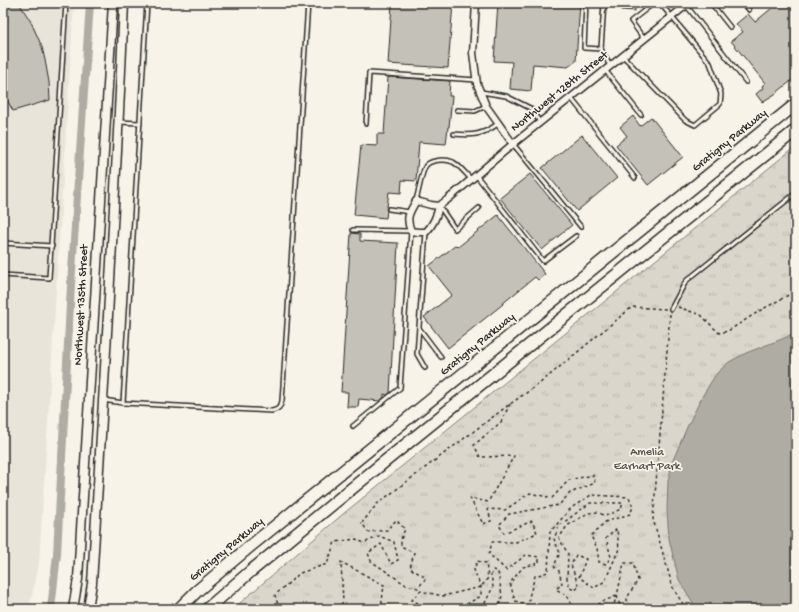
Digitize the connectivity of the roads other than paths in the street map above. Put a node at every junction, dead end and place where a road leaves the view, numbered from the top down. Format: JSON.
{"nodes":[{"id":1,"x":66,"y":3,"type":"edge"},
{"id":2,"x":113,"y":3,"type":"edge"},
{"id":3,"x":124,"y":3,"type":"edge"},
{"id":4,"x":147,"y":3,"type":"edge"},
{"id":5,"x":308,"y":3,"type":"edge"},
{"id":6,"x":476,"y":3,"type":"edge"},
{"id":7,"x":586,"y":3,"type":"edge"},
{"id":8,"x":604,"y":3,"type":"edge"},
{"id":9,"x":654,"y":3,"type":"edge"},
{"id":10,"x":660,"y":3,"type":"edge"},
{"id":11,"x":711,"y":3,"type":"edge"},
{"id":12,"x":744,"y":3,"type":"edge"},
{"id":13,"x":687,"y":4,"type":"edge"},
{"id":14,"x":749,"y":10,"type":"dead end"},
{"id":15,"x":672,"y":17,"type":"junction"},
{"id":16,"x":730,"y":26,"type":"dead end"},
{"id":17,"x":644,"y":39,"type":"junction"},
{"id":18,"x":601,"y":49,"type":"junction"},
{"id":19,"x":624,"y":56,"type":"junction"},
{"id":20,"x":608,"y":68,"type":"junction"},
{"id":21,"x":477,"y":80,"type":"junction"},
{"id":22,"x":746,"y":82,"type":"dead end"},
{"id":23,"x":480,"y":91,"type":"junction"},
{"id":24,"x":570,"y":98,"type":"junction"},
{"id":25,"x":796,"y":104,"type":"edge"},
{"id":26,"x":486,"y":106,"type":"junction"},
{"id":27,"x":457,"y":110,"type":"dead end"},
{"id":28,"x":641,"y":115,"type":"dead end"},
{"id":29,"x":119,"y":122,"type":"junction"},
{"id":30,"x":540,"y":122,"type":"junction"},
{"id":31,"x":140,"y":123,"type":"junction"},
{"id":32,"x":499,"y":123,"type":"junction"},
{"id":33,"x":366,"y":124,"type":"dead end"},
{"id":34,"x":796,"y":130,"type":"edge"},
{"id":35,"x":454,"y":134,"type":"dead end"},
{"id":36,"x":514,"y":144,"type":"junction"},
{"id":37,"x":473,"y":177,"type":"junction"},
{"id":38,"x":635,"y":178,"type":"dead end"},
{"id":39,"x":796,"y":193,"type":"edge"},
{"id":40,"x":416,"y":201,"type":"junction"},
{"id":41,"x":439,"y":206,"type":"junction"},
{"id":42,"x":479,"y":208,"type":"dead end"},
{"id":43,"x":388,"y":209,"type":"dead end"},
{"id":44,"x":410,"y":212,"type":"junction"},
{"id":45,"x":581,"y":227,"type":"dead end"},
{"id":46,"x":353,"y":230,"type":"dead end"},
{"id":47,"x":411,"y":231,"type":"junction"},
{"id":48,"x":426,"y":232,"type":"junction"},
{"id":49,"x":576,"y":236,"type":"dead end"},
{"id":50,"x":3,"y":243,"type":"edge"},
{"id":51,"x":52,"y":246,"type":"junction"},
{"id":52,"x":3,"y":275,"type":"edge"},
{"id":53,"x":671,"y":309,"type":"road end"},
{"id":54,"x":419,"y":328,"type":"junction"},
{"id":55,"x":441,"y":357,"type":"dead end"},
{"id":56,"x":425,"y":368,"type":"dead end"},
{"id":57,"x":89,"y":399,"type":"junction"},
{"id":58,"x":103,"y":400,"type":"junction"},
{"id":59,"x":123,"y":403,"type":"junction"},
{"id":60,"x":353,"y":426,"type":"dead end"},
{"id":61,"x":73,"y":609,"type":"edge"},
{"id":62,"x":88,"y":609,"type":"edge"},
{"id":63,"x":179,"y":609,"type":"edge"},
{"id":64,"x":207,"y":609,"type":"edge"}],
"edges":[{"from":1,"to":51,"type":"lane"},
{"from":2,"to":57,"type":"main road","name":"Northwest 135th Street"},
{"from":3,"to":29,"type":"main road"},
{"from":4,"to":31,"type":"lane"},
{"from":5,"to":59,"type":"lane"},
{"from":6,"to":21,"type":"street"},
{"from":7,"to":18,"type":"lane"},
{"from":8,"to":18,"type":"lane"},
{"from":9,"to":17,"type":"lane"},
{"from":10,"to":15,"type":"lane"},
{"from":11,"to":16,"type":"lane"},
{"from":12,"to":14,"type":"lane"},
{"from":13,"to":15,"type":"street","name":"Northwest 128th Street"},
{"from":13,"to":22,"type":"lane"},
{"from":15,"to":17,"type":"street","name":"Northwest 128th Street"},
{"from":15,"to":19,"type":"lane"},
{"from":17,"to":19,"type":"street","name":"Northwest 128th Street"},
{"from":18,"to":20,"type":"lane"},
{"from":19,"to":20,"type":"street","name":"Northwest 128th Street"},
{"from":20,"to":24,"type":"street","name":"Northwest 128th Street"},
{"from":20,"to":28,"type":"lane"},
{"from":21,"to":23,"type":"street"},
{"from":21,"to":33,"type":"lane"},
{"from":23,"to":26,"type":"street"},
{"from":23,"to":30,"type":"lane"},
{"from":24,"to":30,"type":"street","name":"Northwest 128th Street"},
{"from":24,"to":38,"type":"lane"},
{"from":25,"to":63,"type":"highway","name":"Gratigny Parkway"},
{"from":26,"to":27,"type":"lane"},
{"from":26,"to":32,"type":"street"},
{"from":29,"to":31,"type":"lane"},
{"from":29,"to":58,"type":"main road"},
{"from":30,"to":36,"type":"street","name":"Northwest 128th Street"},
{"from":31,"to":59,"type":"lane"},
{"from":32,"to":35,"type":"lane"},
{"from":32,"to":36,"type":"street"},
{"from":34,"to":64,"type":"highway"},
{"from":36,"to":37,"type":"street","name":"Northwest 128th Street"},
{"from":36,"to":45,"type":"lane"},
{"from":37,"to":40,"type":"lane"},
{"from":37,"to":41,"type":"street","name":"Northwest 128th Street"},
{"from":37,"to":49,"type":"lane"},
{"from":39,"to":53,"type":"lane"},
{"from":40,"to":41,"type":"street"},
{"from":40,"to":44,"type":"street"},
{"from":41,"to":42,"type":"lane"},
{"from":41,"to":48,"type":"street"},
{"from":43,"to":44,"type":"lane"},
{"from":44,"to":47,"type":"street"},
{"from":46,"to":47,"type":"lane"},
{"from":47,"to":48,"type":"street"},
{"from":47,"to":60,"type":"lane"},
{"from":48,"to":54,"type":"lane"},
{"from":50,"to":51,"type":"lane"},
{"from":51,"to":52,"type":"lane"},
{"from":54,"to":55,"type":"lane"},
{"from":54,"to":56,"type":"lane"},
{"from":57,"to":58,"type":"main road"},
{"from":57,"to":61,"type":"main road","name":"Northwest 135th Street"},
{"from":58,"to":59,"type":"lane"},
{"from":58,"to":62,"type":"main road"}]}
